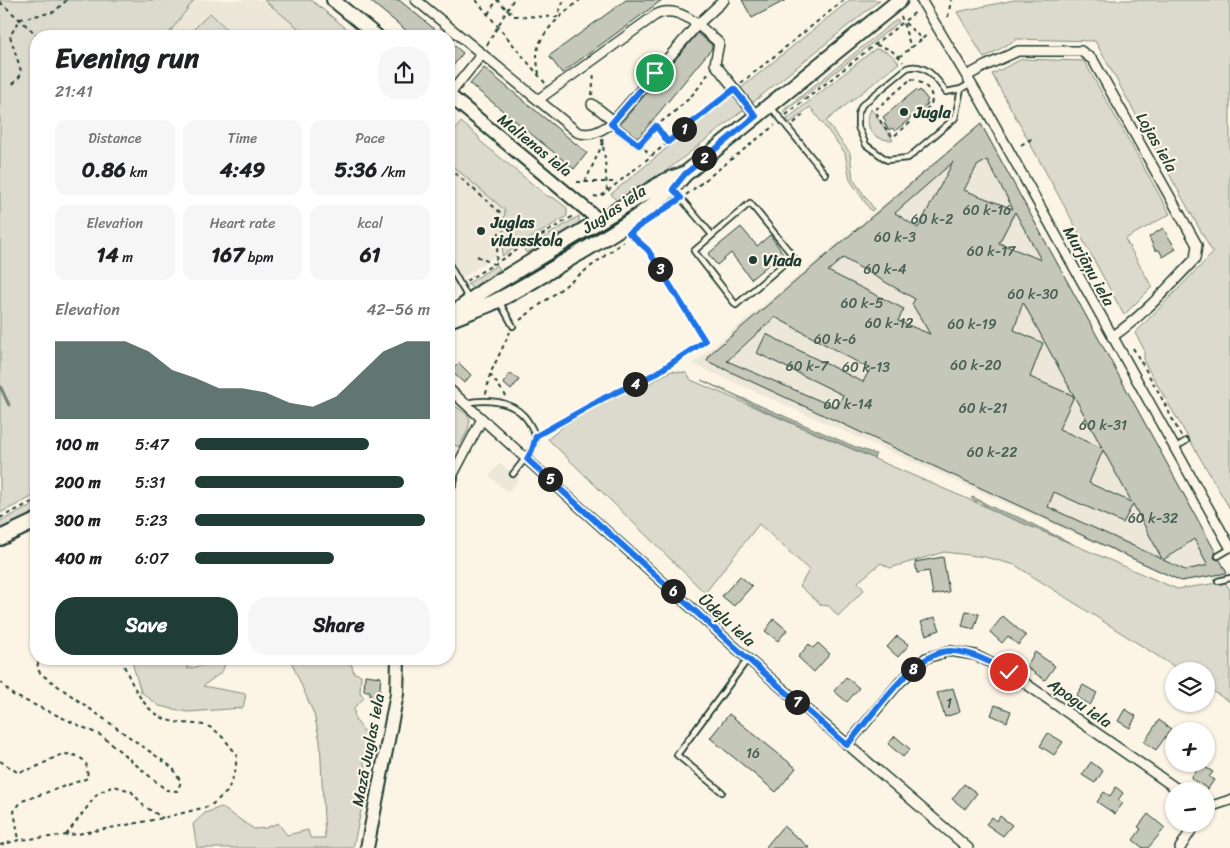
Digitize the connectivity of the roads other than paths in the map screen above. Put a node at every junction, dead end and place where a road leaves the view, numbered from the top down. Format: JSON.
{"nodes":[{"id":1,"x":333,"y":0,"type":"edge"},
{"id":2,"x":416,"y":0,"type":"edge"},
{"id":3,"x":724,"y":0,"type":"edge"},
{"id":4,"x":900,"y":0,"type":"edge"},
{"id":5,"x":921,"y":0,"type":"edge"},
{"id":6,"x":697,"y":25,"type":"junction"},
{"id":7,"x":364,"y":30,"type":"edge"},
{"id":8,"x":453,"y":30,"type":"edge"},
{"id":9,"x":455,"y":32,"type":"edge"},
{"id":10,"x":482,"y":54,"type":"junction"},
{"id":11,"x":969,"y":80,"type":"junction"},
{"id":12,"x":455,"y":88,"type":"edge"},
{"id":13,"x":961,"y":89,"type":"junction"},
{"id":14,"x":539,"y":99,"type":"junction"},
{"id":15,"x":455,"y":100,"type":"edge"},
{"id":16,"x":592,"y":104,"type":"road end"},
{"id":17,"x":770,"y":105,"type":"junction"},
{"id":18,"x":756,"y":116,"type":"junction"},
{"id":19,"x":612,"y":122,"type":"junction"},
{"id":20,"x":656,"y":126,"type":"road end"},
{"id":21,"x":685,"y":174,"type":"junction"},
{"id":22,"x":825,"y":174,"type":"dead end"},
{"id":23,"x":677,"y":194,"type":"junction"},
{"id":24,"x":600,"y":220,"type":"junction"},
{"id":25,"x":609,"y":235,"type":"junction"},
{"id":26,"x":712,"y":235,"type":"junction"},
{"id":27,"x":455,"y":275,"type":"edge"},
{"id":28,"x":498,"y":300,"type":"junction"},
{"id":29,"x":470,"y":301,"type":"junction"},
{"id":30,"x":455,"y":313,"type":"edge"},
{"id":31,"x":455,"y":316,"type":"edge"},
{"id":32,"x":514,"y":326,"type":"road end"},
{"id":33,"x":1112,"y":337,"type":"junction"},
{"id":34,"x":455,"y":395,"type":"edge"},
{"id":35,"x":464,"y":403,"type":"junction"},
{"id":36,"x":482,"y":419,"type":"junction"},
{"id":37,"x":1186,"y":441,"type":"dead end"},
{"id":38,"x":1175,"y":448,"type":"junction"},
{"id":39,"x":527,"y":459,"type":"junction"},
{"id":40,"x":455,"y":471,"type":"edge"},
{"id":41,"x":513,"y":474,"type":"dead end"},
{"id":42,"x":30,"y":523,"type":"edge"},
{"id":43,"x":0,"y":538,"type":"edge"},
{"id":44,"x":1230,"y":548,"type":"edge"},
{"id":45,"x":1218,"y":556,"type":"dead end"},
{"id":46,"x":1230,"y":578,"type":"edge"},
{"id":47,"x":1218,"y":581,"type":"dead end"},
{"id":48,"x":748,"y":659,"type":"junction"},
{"id":49,"x":398,"y":665,"type":"edge"},
{"id":50,"x":847,"y":745,"type":"junction"},
{"id":51,"x":1167,"y":782,"type":"edge"},
{"id":52,"x":722,"y":792,"type":"dead end"},
{"id":53,"x":1230,"y":800,"type":"edge"},
{"id":54,"x":1215,"y":805,"type":"edge"},
{"id":55,"x":1190,"y":832,"type":"edge"},
{"id":56,"x":367,"y":848,"type":"edge"},
{"id":57,"x":968,"y":848,"type":"edge"},
{"id":58,"x":1180,"y":848,"type":"edge"}],
"edges":[{"from":1,"to":7,"type":"street"},
{"from":2,"to":8,"type":"street"},
{"from":3,"to":6,"type":"street"},
{"from":4,"to":17,"type":"main road","name":"Juglas iela"},
{"from":5,"to":11,"type":"street","name":"Murjāņu iela"},
{"from":6,"to":14,"type":"street"},
{"from":6,"to":18,"type":"street"},
{"from":6,"to":19,"type":"street"},
{"from":9,"to":10,"type":"street"},
{"from":10,"to":12,"type":"street"},
{"from":10,"to":14,"type":"street"},
{"from":11,"to":13,"type":"lane"},
{"from":11,"to":33,"type":"street","name":"Murjāņu iela"},
{"from":11,"to":33,"type":"street","name":"Lojas iela"},
{"from":13,"to":13,"type":"lane"},
{"from":14,"to":19,"type":"street"},
{"from":15,"to":24,"type":"street","name":"Malienas iela"},
{"from":16,"to":19,"type":"street"},
{"from":17,"to":18,"type":"main road","name":"Juglas iela"},
{"from":17,"to":22,"type":"lane"},
{"from":18,"to":21,"type":"main road","name":"Juglas iela"},
{"from":19,"to":20,"type":"lane"},
{"from":21,"to":23,"type":"main road","name":"Juglas iela"},
{"from":21,"to":24,"type":"main road","name":"Juglas iela"},
{"from":23,"to":25,"type":"main road","name":"Juglas iela"},
{"from":23,"to":26,"type":"lane"},
{"from":24,"to":25,"type":"main road"},
{"from":24,"to":29,"type":"main road","name":"Juglas iela"},
{"from":25,"to":28,"type":"main road","name":"Juglas iela"},
{"from":26,"to":26,"type":"lane"},
{"from":27,"to":29,"type":"lane"},
{"from":28,"to":31,"type":"main road","name":"Juglas iela"},
{"from":28,"to":32,"type":"lane"},
{"from":29,"to":30,"type":"main road","name":"Juglas iela"},
{"from":33,"to":38,"type":"street","name":"Murjāņu iela"},
{"from":34,"to":35,"type":"street","name":"Ūdeļu iela"},
{"from":35,"to":36,"type":"street","name":"Ūdeļu iela"},
{"from":35,"to":39,"type":"lane"},
{"from":36,"to":39,"type":"street","name":"Ūdeļu iela"},
{"from":36,"to":40,"type":"street"},
{"from":37,"to":38,"type":"lane"},
{"from":38,"to":44,"type":"street","name":"Murjāņu iela"},
{"from":39,"to":41,"type":"lane"},
{"from":39,"to":48,"type":"street","name":"Ūdeļu iela"},
{"from":42,"to":43,"type":"main road"},
{"from":44,"to":45,"type":"lane"},
{"from":46,"to":47,"type":"lane"},
{"from":48,"to":50,"type":"street","name":"Ūdeļu iela"},
{"from":48,"to":52,"type":"lane"},
{"from":49,"to":56,"type":"street","name":"Mazā Juglas iela"},
{"from":50,"to":51,"type":"street","name":"Apogu iela"},
{"from":50,"to":57,"type":"street","name":"Ūdeļu iela"},
{"from":53,"to":54,"type":"street"},
{"from":55,"to":58,"type":"street"}]}
